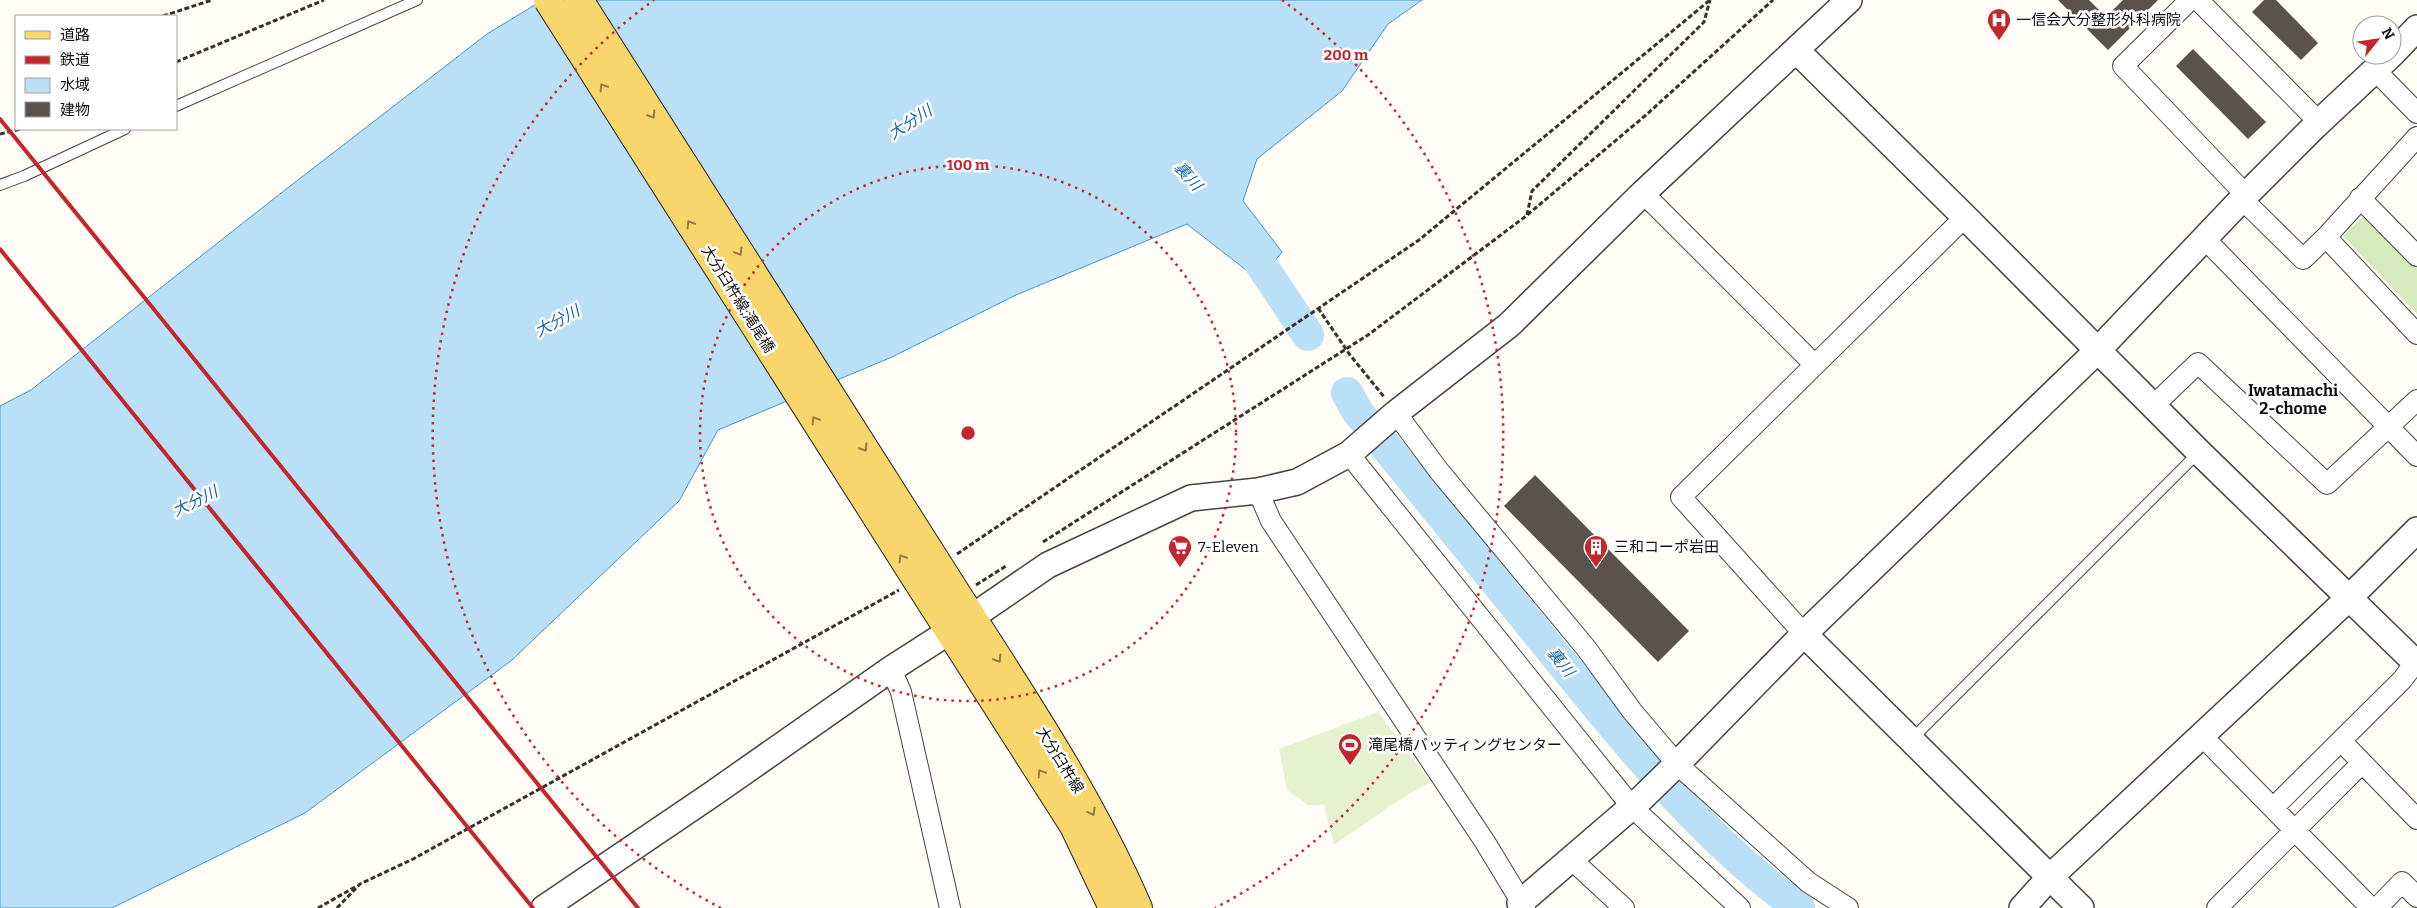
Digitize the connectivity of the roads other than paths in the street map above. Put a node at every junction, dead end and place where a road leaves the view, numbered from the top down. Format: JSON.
{"nodes":[{"id":1,"x":417,"y":0,"type":"edge"},
{"id":2,"x":548,"y":0,"type":"edge"},
{"id":3,"x":579,"y":0,"type":"edge"},
{"id":4,"x":1849,"y":0,"type":"edge"},
{"id":5,"x":2190,"y":0,"type":"edge"},
{"id":6,"x":2198,"y":0,"type":"edge"},
{"id":7,"x":2417,"y":28,"type":"edge"},
{"id":8,"x":2402,"y":43,"type":"edge"},
{"id":9,"x":1796,"y":51,"type":"junction"},
{"id":10,"x":2381,"y":65,"type":"edge"},
{"id":11,"x":2389,"y":65,"type":"edge"},
{"id":12,"x":178,"y":105,"type":"edge"},
{"id":13,"x":2417,"y":113,"type":"edge"},
{"id":14,"x":2319,"y":122,"type":"junction"},
{"id":15,"x":123,"y":130,"type":"edge"},
{"id":16,"x":2417,"y":137,"type":"edge"},
{"id":17,"x":0,"y":185,"type":"edge"},
{"id":18,"x":1644,"y":193,"type":"junction"},
{"id":19,"x":2244,"y":197,"type":"junction"},
{"id":20,"x":2360,"y":198,"type":"junction"},
{"id":21,"x":1966,"y":217,"type":"junction"},
{"id":22,"x":2326,"y":237,"type":"junction"},
{"id":23,"x":2204,"y":238,"type":"junction"},
{"id":24,"x":2417,"y":256,"type":"edge"},
{"id":25,"x":2417,"y":334,"type":"edge"},
{"id":26,"x":2098,"y":350,"type":"junction"},
{"id":27,"x":1815,"y":365,"type":"junction"},
{"id":28,"x":2417,"y":400,"type":"edge"},
{"id":29,"x":2153,"y":406,"type":"junction"},
{"id":30,"x":1392,"y":416,"type":"junction"},
{"id":31,"x":2389,"y":426,"type":"junction"},
{"id":32,"x":2199,"y":452,"type":"junction"},
{"id":33,"x":1349,"y":454,"type":"junction"},
{"id":34,"x":2417,"y":456,"type":"edge"},
{"id":35,"x":1258,"y":491,"type":"junction"},
{"id":36,"x":2417,"y":530,"type":"edge"},
{"id":37,"x":2350,"y":597,"type":"junction"},
{"id":38,"x":952,"y":606,"type":"junction"},
{"id":39,"x":1804,"y":634,"type":"junction"},
{"id":40,"x":2416,"y":662,"type":"edge"},
{"id":41,"x":891,"y":669,"type":"junction"},
{"id":42,"x":2202,"y":736,"type":"junction"},
{"id":43,"x":1912,"y":739,"type":"junction"},
{"id":44,"x":2341,"y":741,"type":"junction"},
{"id":45,"x":2362,"y":763,"type":"junction"},
{"id":46,"x":1673,"y":768,"type":"junction"},
{"id":47,"x":1637,"y":802,"type":"junction"},
{"id":48,"x":2273,"y":808,"type":"junction"},
{"id":49,"x":2417,"y":819,"type":"edge"},
{"id":50,"x":2295,"y":830,"type":"junction"},
{"id":51,"x":1571,"y":859,"type":"junction"},
{"id":52,"x":2050,"y":878,"type":"junction"},
{"id":53,"x":2417,"y":897,"type":"edge"},
{"id":54,"x":1522,"y":906,"type":"edge"},
{"id":55,"x":2225,"y":906,"type":"edge"},
{"id":56,"x":544,"y":908,"type":"edge"},
{"id":57,"x":950,"y":908,"type":"edge"},
{"id":58,"x":1113,"y":908,"type":"edge"},
{"id":59,"x":1138,"y":908,"type":"edge"},
{"id":60,"x":1624,"y":908,"type":"edge"},
{"id":61,"x":1740,"y":908,"type":"edge"},
{"id":62,"x":1848,"y":908,"type":"edge"},
{"id":63,"x":2022,"y":908,"type":"edge"},
{"id":64,"x":2081,"y":908,"type":"edge"},
{"id":65,"x":2371,"y":908,"type":"edge"},
{"id":66,"x":2377,"y":908,"type":"edge"}],
"edges":[{"from":1,"to":12,"type":"lane"},
{"from":38,"to":2,"type":"main road","name":"大分臼杵線;滝尾橋","one_way":true,"bridge":true},
{"from":3,"to":38,"type":"main road","name":"大分臼杵線;滝尾橋","one_way":true,"bridge":true},
{"from":4,"to":9,"type":"street"},
{"from":5,"to":19,"type":"street"},
{"from":6,"to":14,"type":"street"},
{"from":7,"to":8,"type":"street"},
{"from":9,"to":18,"type":"street"},
{"from":9,"to":21,"type":"street"},
{"from":10,"to":14,"type":"street"},
{"from":11,"to":13,"type":"street"},
{"from":14,"to":19,"type":"street"},
{"from":15,"to":17,"type":"lane"},
{"from":16,"to":20,"type":"street"},
{"from":18,"to":27,"type":"street"},
{"from":18,"to":30,"type":"street"},
{"from":19,"to":22,"type":"street"},
{"from":19,"to":23,"type":"street"},
{"from":20,"to":22,"type":"street"},
{"from":20,"to":24,"type":"street"},
{"from":21,"to":26,"type":"street"},
{"from":21,"to":27,"type":"street"},
{"from":22,"to":25,"type":"street"},
{"from":23,"to":26,"type":"street"},
{"from":23,"to":31,"type":"street"},
{"from":26,"to":29,"type":"street"},
{"from":26,"to":39,"type":"street"},
{"from":27,"to":39,"type":"street"},
{"from":28,"to":31,"type":"street"},
{"from":29,"to":31,"type":"street"},
{"from":29,"to":32,"type":"street"},
{"from":30,"to":33,"type":"street"},
{"from":30,"to":46,"type":"street"},
{"from":31,"to":34,"type":"street"},
{"from":32,"to":37,"type":"street"},
{"from":32,"to":43,"type":"lane"},
{"from":33,"to":35,"type":"street"},
{"from":33,"to":47,"type":"street"},
{"from":35,"to":38,"type":"street"},
{"from":35,"to":54,"type":"street"},
{"from":36,"to":37,"type":"street"},
{"from":37,"to":40,"type":"street"},
{"from":37,"to":42,"type":"street"},
{"from":38,"to":41,"type":"street"},
{"from":58,"to":38,"type":"main road","name":"大分臼杵線","one_way":true},
{"from":38,"to":59,"type":"main road","name":"大分臼杵線","one_way":true},
{"from":39,"to":43,"type":"street"},
{"from":39,"to":46,"type":"street"},
{"from":40,"to":44,"type":"street"},
{"from":41,"to":56,"type":"street"},
{"from":41,"to":57,"type":"street"},
{"from":42,"to":48,"type":"street"},
{"from":42,"to":52,"type":"street"},
{"from":43,"to":52,"type":"street"},
{"from":44,"to":45,"type":"street"},
{"from":44,"to":48,"type":"street"},
{"from":45,"to":49,"type":"street"},
{"from":45,"to":50,"type":"street"},
{"from":46,"to":47,"type":"street"},
{"from":46,"to":62,"type":"street"},
{"from":47,"to":51,"type":"street"},
{"from":47,"to":61,"type":"street"},
{"from":48,"to":50,"type":"street"},
{"from":50,"to":55,"type":"street"},
{"from":50,"to":65,"type":"street"},
{"from":51,"to":54,"type":"street"},
{"from":51,"to":60,"type":"street"},
{"from":52,"to":63,"type":"street"},
{"from":52,"to":64,"type":"street"},
{"from":53,"to":66,"type":"street"}]}
